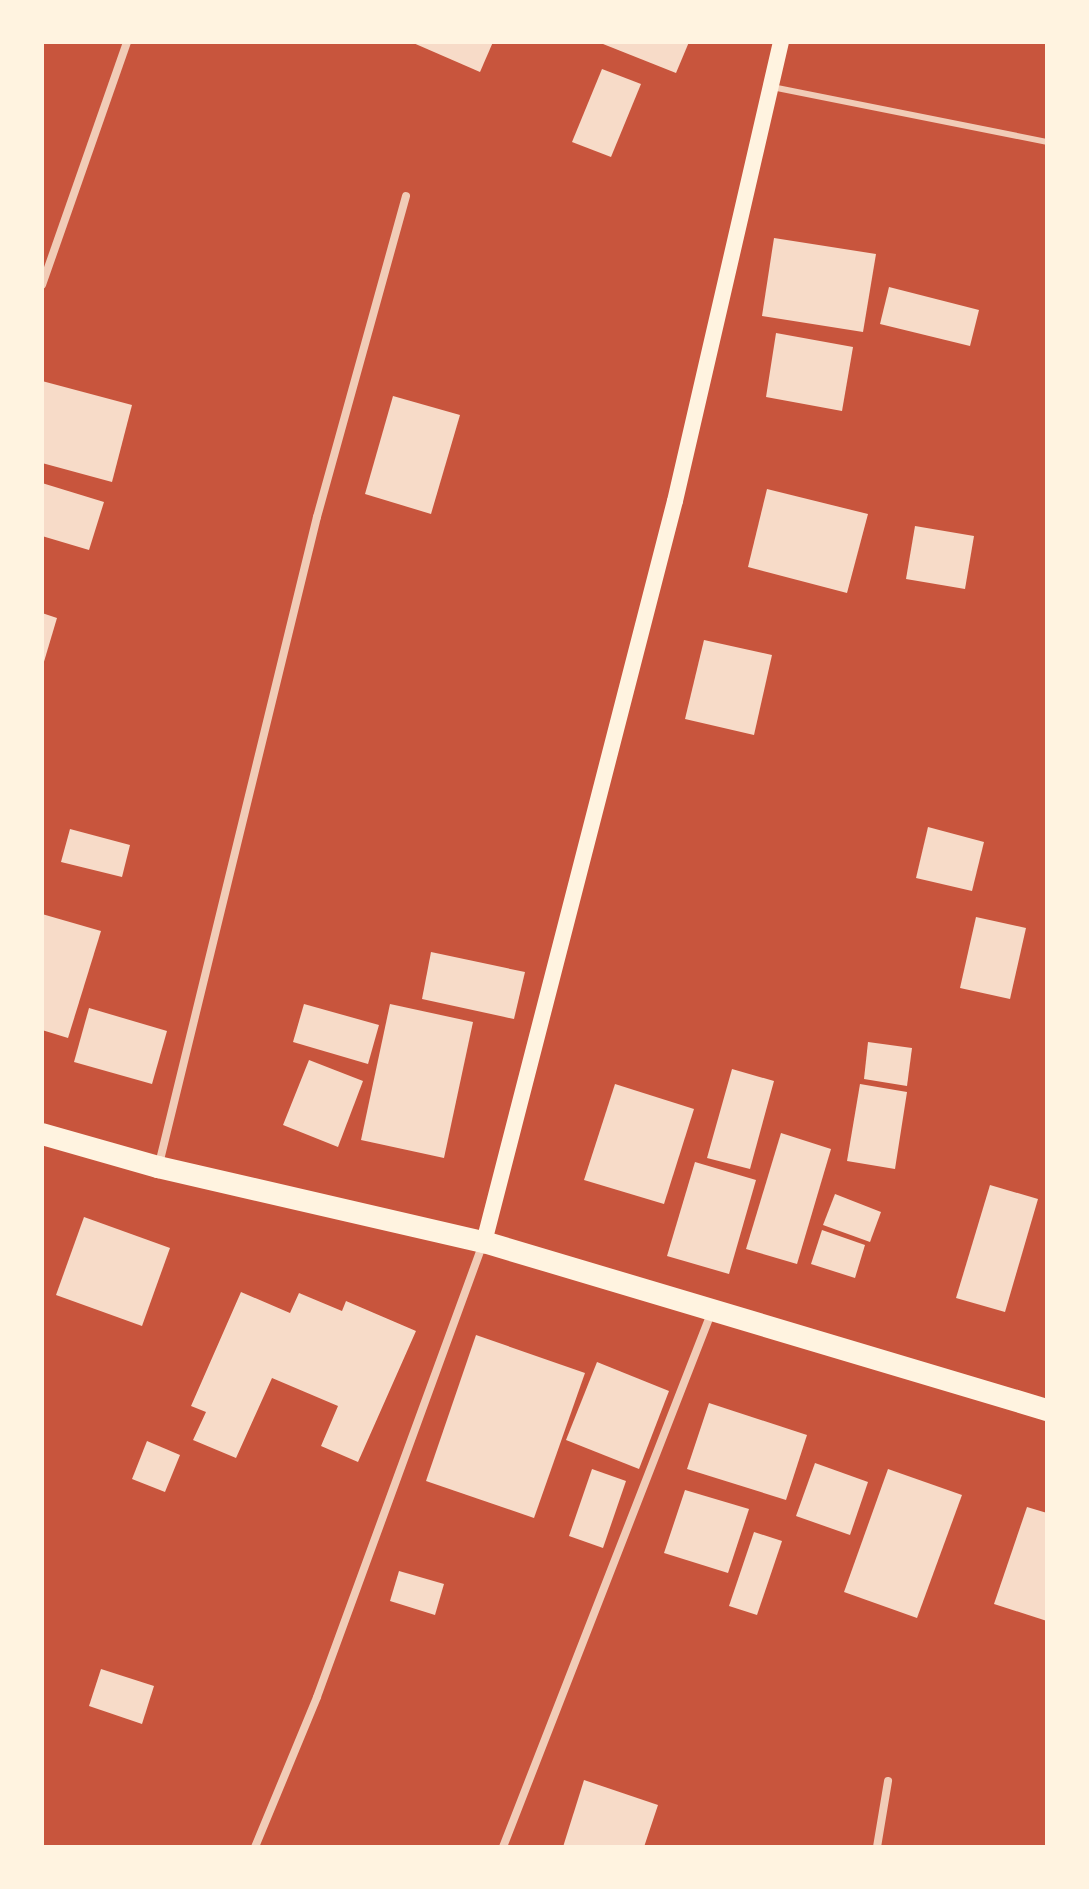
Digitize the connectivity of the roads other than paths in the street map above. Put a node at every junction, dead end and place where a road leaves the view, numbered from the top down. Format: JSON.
{"nodes":[{"id":1,"x":127,"y":42,"type":"edge"},
{"id":2,"x":781,"y":42,"type":"edge"},
{"id":3,"x":770,"y":87,"type":"junction"},
{"id":4,"x":1047,"y":142,"type":"edge"},
{"id":5,"x":406,"y":196,"type":"dead end"},
{"id":6,"x":42,"y":285,"type":"edge"},
{"id":7,"x":42,"y":1134,"type":"edge"},
{"id":8,"x":158,"y":1167,"type":"junction"},
{"id":9,"x":484,"y":1242,"type":"junction"},
{"id":10,"x":713,"y":1310,"type":"junction"},
{"id":11,"x":1047,"y":1410,"type":"edge"},
{"id":12,"x":888,"y":1781,"type":"dead end"},
{"id":13,"x":255,"y":1847,"type":"edge"},
{"id":14,"x":503,"y":1847,"type":"edge"},
{"id":15,"x":877,"y":1847,"type":"edge"}],
"edges":[{"from":1,"to":6,"type":"street"},
{"from":2,"to":3,"type":"main road"},
{"from":3,"to":4,"type":"lane"},
{"from":3,"to":9,"type":"main road"},
{"from":5,"to":8,"type":"street"},
{"from":7,"to":8,"type":"highway"},
{"from":8,"to":9,"type":"highway"},
{"from":9,"to":10,"type":"highway"},
{"from":9,"to":13,"type":"street"},
{"from":10,"to":11,"type":"highway"},
{"from":10,"to":14,"type":"street"},
{"from":12,"to":15,"type":"street"}]}
